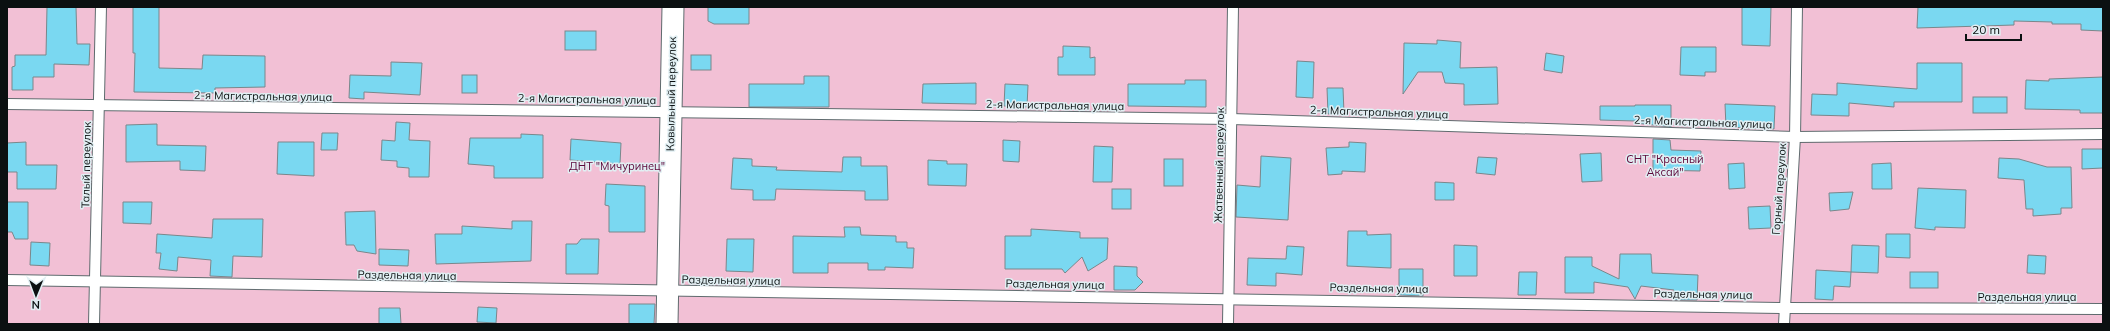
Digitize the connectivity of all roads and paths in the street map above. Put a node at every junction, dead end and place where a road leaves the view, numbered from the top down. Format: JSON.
{"nodes":[{"id":1,"x":101,"y":7,"type":"edge"},
{"id":2,"x":673,"y":7,"type":"edge"},
{"id":3,"x":1233,"y":7,"type":"edge"},
{"id":4,"x":1798,"y":7,"type":"edge"},
{"id":5,"x":7,"y":104,"type":"edge"},
{"id":6,"x":99,"y":106,"type":"junction"},
{"id":7,"x":671,"y":112,"type":"junction"},
{"id":8,"x":1231,"y":119,"type":"junction"},
{"id":9,"x":2103,"y":134,"type":"edge"},
{"id":10,"x":1795,"y":138,"type":"junction"},
{"id":11,"x":7,"y":280,"type":"edge"},
{"id":12,"x":95,"y":281,"type":"junction"},
{"id":13,"x":668,"y":291,"type":"junction"},
{"id":14,"x":1228,"y":298,"type":"junction"},
{"id":15,"x":1784,"y":308,"type":"junction"},
{"id":16,"x":2103,"y":309,"type":"edge"},
{"id":17,"x":94,"y":324,"type":"edge"},
{"id":18,"x":667,"y":324,"type":"edge"},
{"id":19,"x":1228,"y":324,"type":"edge"},
{"id":20,"x":1784,"y":324,"type":"edge"}],
"edges":[{"from":1,"to":6,"type":"lane","name":"Талый переулок"},
{"from":2,"to":7,"type":"street","name":"Ковыльный переулок"},
{"from":3,"to":8,"type":"lane","name":"Жатвенный переулок"},
{"from":4,"to":10,"type":"lane","name":"Горный переулок"},
{"from":5,"to":6,"type":"lane","name":"2-я Магистральная улица"},
{"from":6,"to":7,"type":"lane","name":"2-я Магистральная улица"},
{"from":6,"to":12,"type":"lane","name":"Талый переулок"},
{"from":7,"to":8,"type":"lane","name":"2-я Магистральная улица"},
{"from":7,"to":13,"type":"street","name":"Ковыльный переулок"},
{"from":8,"to":10,"type":"lane","name":"2-я Магистральная улица"},
{"from":8,"to":14,"type":"lane","name":"Жатвенный переулок"},
{"from":9,"to":10,"type":"lane","name":"2-я Магистральная улица"},
{"from":10,"to":15,"type":"lane","name":"Горный переулок"},
{"from":11,"to":12,"type":"lane","name":"Раздельная улица"},
{"from":12,"to":13,"type":"lane","name":"Раздельная улица"},
{"from":12,"to":17,"type":"lane","name":"Талый переулок"},
{"from":13,"to":14,"type":"lane","name":"Раздельная улица"},
{"from":13,"to":18,"type":"street","name":"Ковыльный переулок"},
{"from":14,"to":15,"type":"lane","name":"Раздельная улица"},
{"from":14,"to":19,"type":"lane","name":"Жатвенный переулок"},
{"from":15,"to":16,"type":"lane","name":"Раздельная улица"},
{"from":15,"to":20,"type":"lane","name":"Горный переулок"}]}
